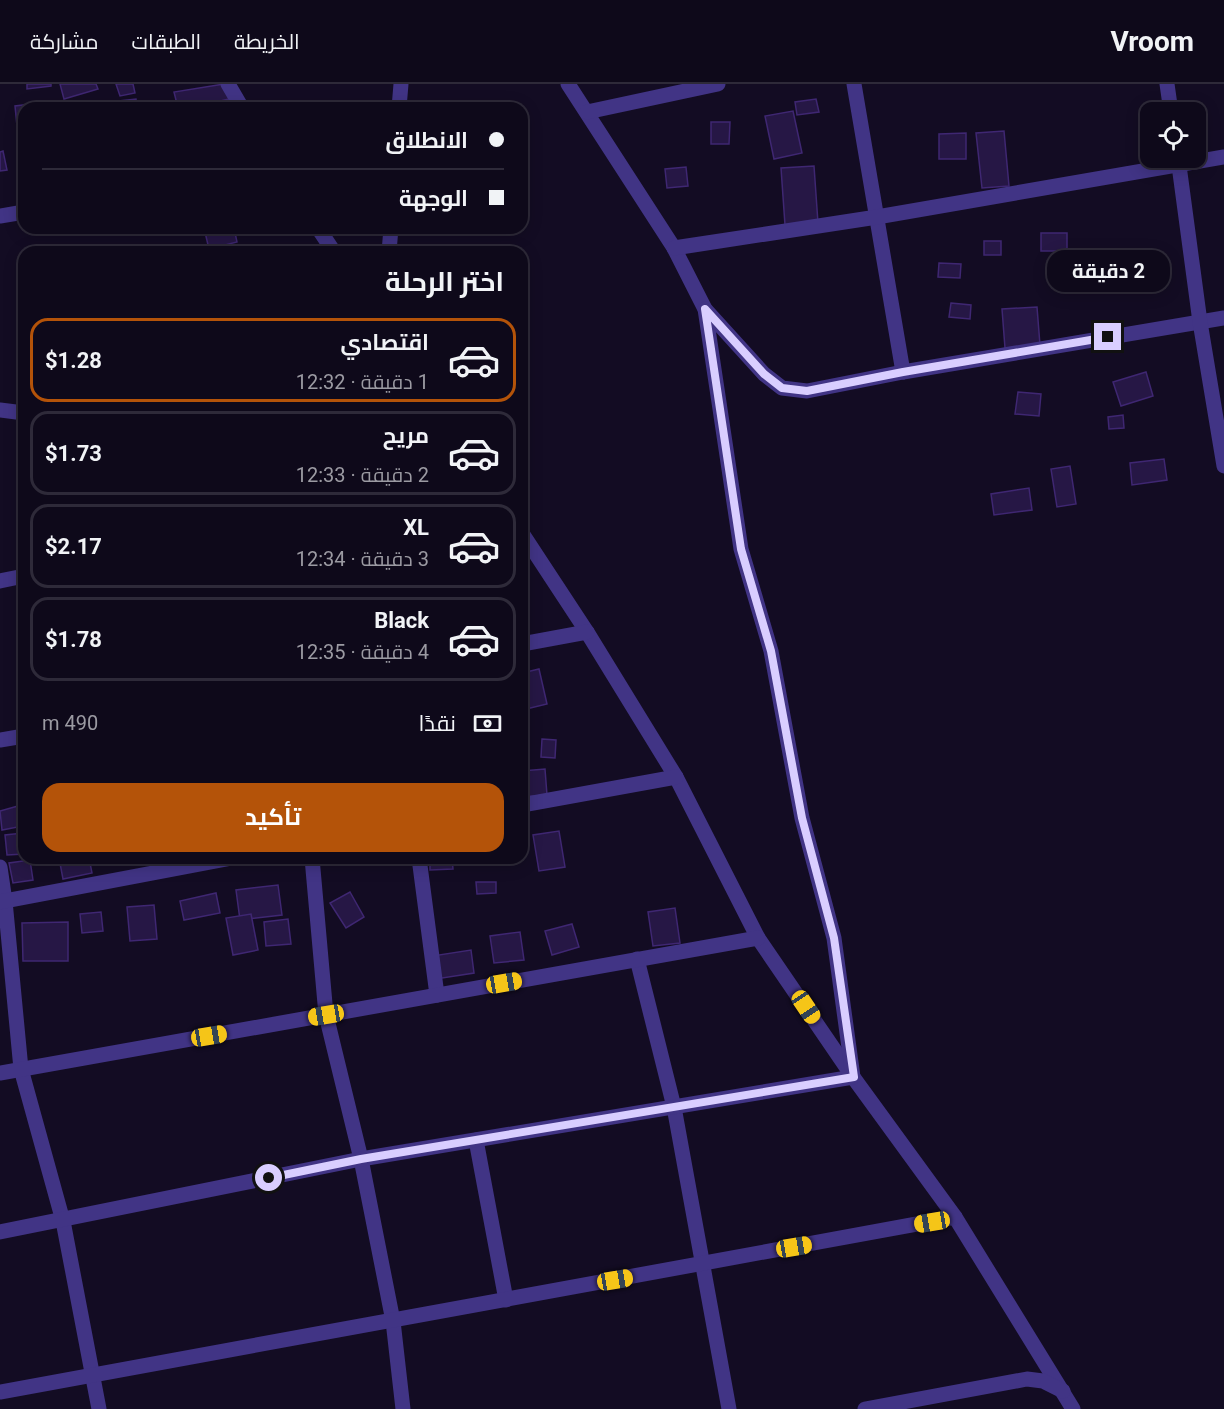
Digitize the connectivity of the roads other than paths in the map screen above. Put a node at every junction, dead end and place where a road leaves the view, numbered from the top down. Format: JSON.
{"nodes":[{"id":1,"x":228,"y":84,"type":"edge"},
{"id":2,"x":401,"y":84,"type":"edge"},
{"id":3,"x":568,"y":84,"type":"edge"},
{"id":4,"x":718,"y":84,"type":"edge"},
{"id":5,"x":854,"y":84,"type":"edge"},
{"id":6,"x":1167,"y":84,"type":"edge"},
{"id":7,"x":238,"y":102,"type":"edge"},
{"id":8,"x":400,"y":102,"type":"edge"},
{"id":9,"x":1170,"y":102,"type":"edge"},
{"id":10,"x":587,"y":112,"type":"junction"},
{"id":11,"x":1224,"y":157,"type":"edge"},
{"id":12,"x":1206,"y":159,"type":"edge"},
{"id":13,"x":1142,"y":168,"type":"edge"},
{"id":14,"x":1180,"y":168,"type":"edge"},
{"id":15,"x":18,"y":213,"type":"edge"},
{"id":16,"x":0,"y":216,"type":"edge"},
{"id":17,"x":877,"y":218,"type":"junction"},
{"id":18,"x":674,"y":248,"type":"junction"},
{"id":19,"x":705,"y":309,"type":"junction"},
{"id":20,"x":1224,"y":318,"type":"edge"},
{"id":21,"x":1200,"y":322,"type":"junction"},
{"id":22,"x":903,"y":372,"type":"junction"},
{"id":23,"x":0,"y":410,"type":"edge"},
{"id":24,"x":18,"y":412,"type":"edge"},
{"id":25,"x":1224,"y":466,"type":"edge"},
{"id":26,"x":528,"y":541,"type":"edge"},
{"id":27,"x":18,"y":577,"type":"edge"},
{"id":28,"x":0,"y":581,"type":"edge"},
{"id":29,"x":587,"y":632,"type":"junction"},
{"id":30,"x":528,"y":643,"type":"edge"},
{"id":31,"x":18,"y":737,"type":"edge"},
{"id":32,"x":0,"y":740,"type":"edge"},
{"id":33,"x":676,"y":777,"type":"junction"},
{"id":34,"x":528,"y":804,"type":"edge"},
{"id":35,"x":200,"y":864,"type":"edge"},
{"id":36,"x":313,"y":864,"type":"edge"},
{"id":37,"x":420,"y":864,"type":"edge"},
{"id":38,"x":0,"y":867,"type":"edge"},
{"id":39,"x":3,"y":901,"type":"edge"},
{"id":40,"x":758,"y":938,"type":"junction"},
{"id":41,"x":637,"y":959,"type":"junction"},
{"id":42,"x":437,"y":995,"type":"junction"},
{"id":43,"x":326,"y":1015,"type":"junction"},
{"id":44,"x":21,"y":1070,"type":"junction"},
{"id":45,"x":0,"y":1073,"type":"edge"},
{"id":46,"x":854,"y":1077,"type":"junction"},
{"id":47,"x":674,"y":1107,"type":"junction"},
{"id":48,"x":476,"y":1140,"type":"junction"},
{"id":49,"x":361,"y":1159,"type":"junction"},
{"id":50,"x":955,"y":1217,"type":"junction"},
{"id":51,"x":63,"y":1221,"type":"junction"},
{"id":52,"x":0,"y":1232,"type":"edge"},
{"id":53,"x":702,"y":1264,"type":"junction"},
{"id":54,"x":506,"y":1300,"type":"junction"},
{"id":55,"x":393,"y":1321,"type":"junction"},
{"id":56,"x":92,"y":1374,"type":"junction"},
{"id":57,"x":1063,"y":1391,"type":"junction"},
{"id":58,"x":0,"y":1392,"type":"edge"},
{"id":59,"x":99,"y":1409,"type":"edge"},
{"id":60,"x":403,"y":1409,"type":"edge"},
{"id":61,"x":729,"y":1409,"type":"edge"},
{"id":62,"x":865,"y":1409,"type":"edge"},
{"id":63,"x":1073,"y":1409,"type":"edge"}],
"edges":[{"from":1,"to":7,"type":"street"},
{"from":2,"to":8,"type":"street"},
{"from":3,"to":10,"type":"street"},
{"from":4,"to":10,"type":"street"},
{"from":5,"to":17,"type":"street"},
{"from":6,"to":9,"type":"street"},
{"from":10,"to":18,"type":"street"},
{"from":11,"to":12,"type":"street"},
{"from":13,"to":17,"type":"street"},
{"from":14,"to":21,"type":"street"},
{"from":15,"to":16,"type":"street"},
{"from":17,"to":18,"type":"street"},
{"from":17,"to":22,"type":"street"},
{"from":18,"to":19,"type":"street"},
{"from":19,"to":22,"type":"street"},
{"from":19,"to":46,"type":"street"},
{"from":20,"to":21,"type":"street"},
{"from":21,"to":22,"type":"street"},
{"from":21,"to":25,"type":"street"},
{"from":23,"to":24,"type":"street"},
{"from":26,"to":29,"type":"street"},
{"from":27,"to":28,"type":"street"},
{"from":29,"to":30,"type":"street"},
{"from":29,"to":33,"type":"street"},
{"from":31,"to":32,"type":"street"},
{"from":33,"to":34,"type":"street"},
{"from":33,"to":40,"type":"street"},
{"from":35,"to":39,"type":"street"},
{"from":36,"to":43,"type":"street"},
{"from":37,"to":42,"type":"street"},
{"from":38,"to":39,"type":"street"},
{"from":39,"to":44,"type":"street"},
{"from":40,"to":41,"type":"street"},
{"from":40,"to":46,"type":"street"},
{"from":41,"to":42,"type":"street"},
{"from":41,"to":47,"type":"street"},
{"from":42,"to":43,"type":"street"},
{"from":43,"to":44,"type":"street"},
{"from":43,"to":49,"type":"street"},
{"from":44,"to":45,"type":"street"},
{"from":44,"to":51,"type":"street"},
{"from":46,"to":47,"type":"street"},
{"from":46,"to":50,"type":"street"},
{"from":47,"to":48,"type":"street"},
{"from":47,"to":53,"type":"street"},
{"from":48,"to":49,"type":"street"},
{"from":48,"to":54,"type":"street"},
{"from":49,"to":51,"type":"street"},
{"from":49,"to":55,"type":"street"},
{"from":50,"to":53,"type":"street"},
{"from":50,"to":57,"type":"street"},
{"from":51,"to":52,"type":"street"},
{"from":51,"to":56,"type":"street"},
{"from":53,"to":54,"type":"street"},
{"from":53,"to":61,"type":"street"},
{"from":54,"to":55,"type":"street"},
{"from":55,"to":56,"type":"street"},
{"from":55,"to":60,"type":"street"},
{"from":56,"to":58,"type":"street"},
{"from":56,"to":59,"type":"street"},
{"from":57,"to":62,"type":"street"},
{"from":57,"to":63,"type":"street"}]}
